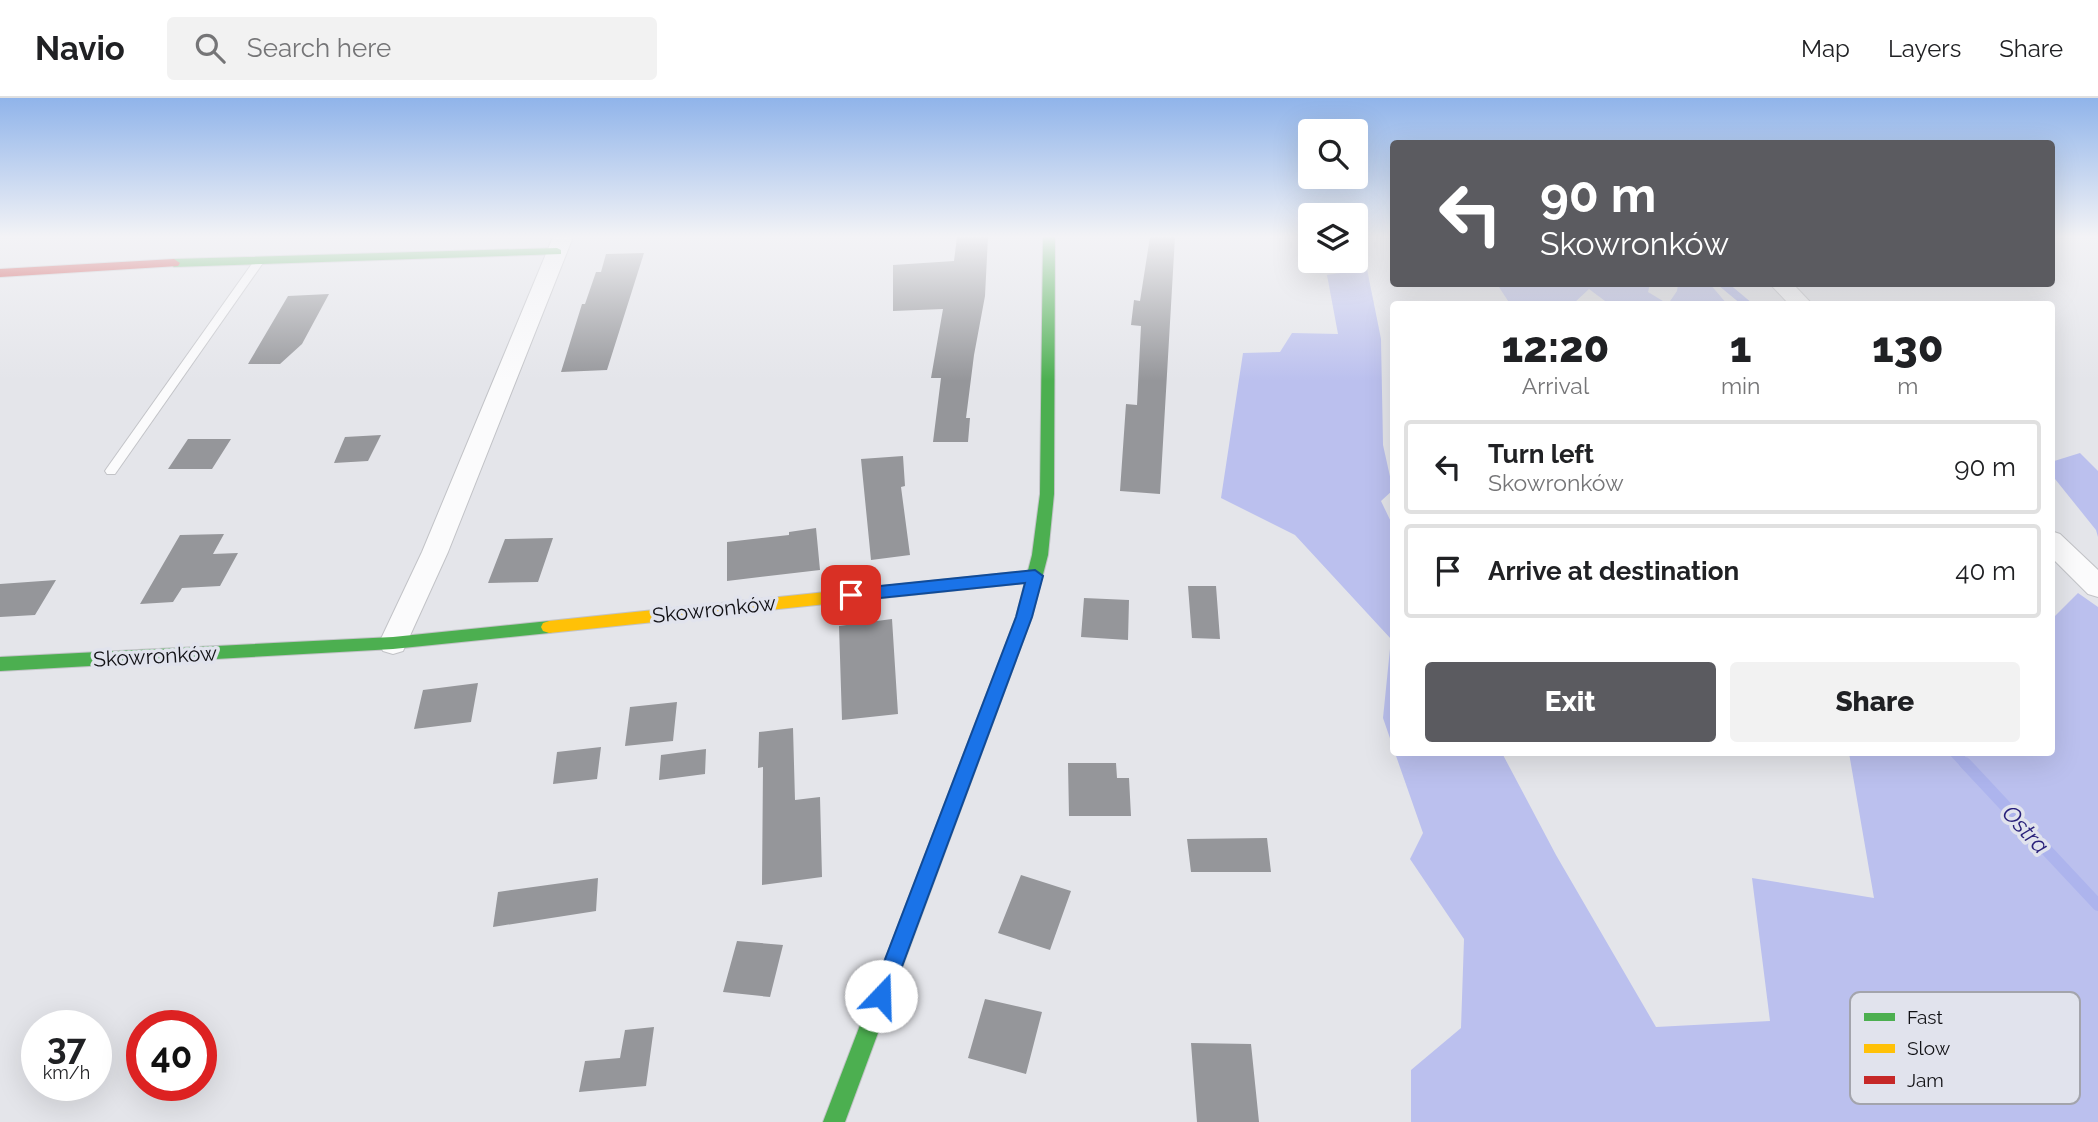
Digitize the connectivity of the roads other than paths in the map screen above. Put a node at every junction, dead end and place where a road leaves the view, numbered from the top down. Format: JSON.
{"nodes":[{"id":1,"x":242,"y":285,"type":"edge"},
{"id":2,"x":543,"y":285,"type":"edge"},
{"id":3,"x":1049,"y":285,"type":"edge"},
{"id":4,"x":1784,"y":287,"type":"edge"},
{"id":5,"x":1798,"y":301,"type":"edge"},
{"id":6,"x":111,"y":471,"type":"dead end"},
{"id":7,"x":2055,"y":545,"type":"edge"},
{"id":8,"x":1035,"y":576,"type":"junction"},
{"id":9,"x":2098,"y":587,"type":"edge"},
{"id":10,"x":393,"y":643,"type":"junction"},
{"id":11,"x":0,"y":664,"type":"edge"},
{"id":12,"x":834,"y":1122,"type":"edge"}],
"edges":[{"from":1,"to":6,"type":"lane"},
{"from":2,"to":10,"type":"street"},
{"from":3,"to":8,"type":"street"},
{"from":4,"to":5,"type":"street"},
{"from":7,"to":9,"type":"street"},
{"from":8,"to":10,"type":"street","name":"Skowronków"},
{"from":8,"to":12,"type":"street"},
{"from":10,"to":11,"type":"street","name":"Skowronków"}]}
